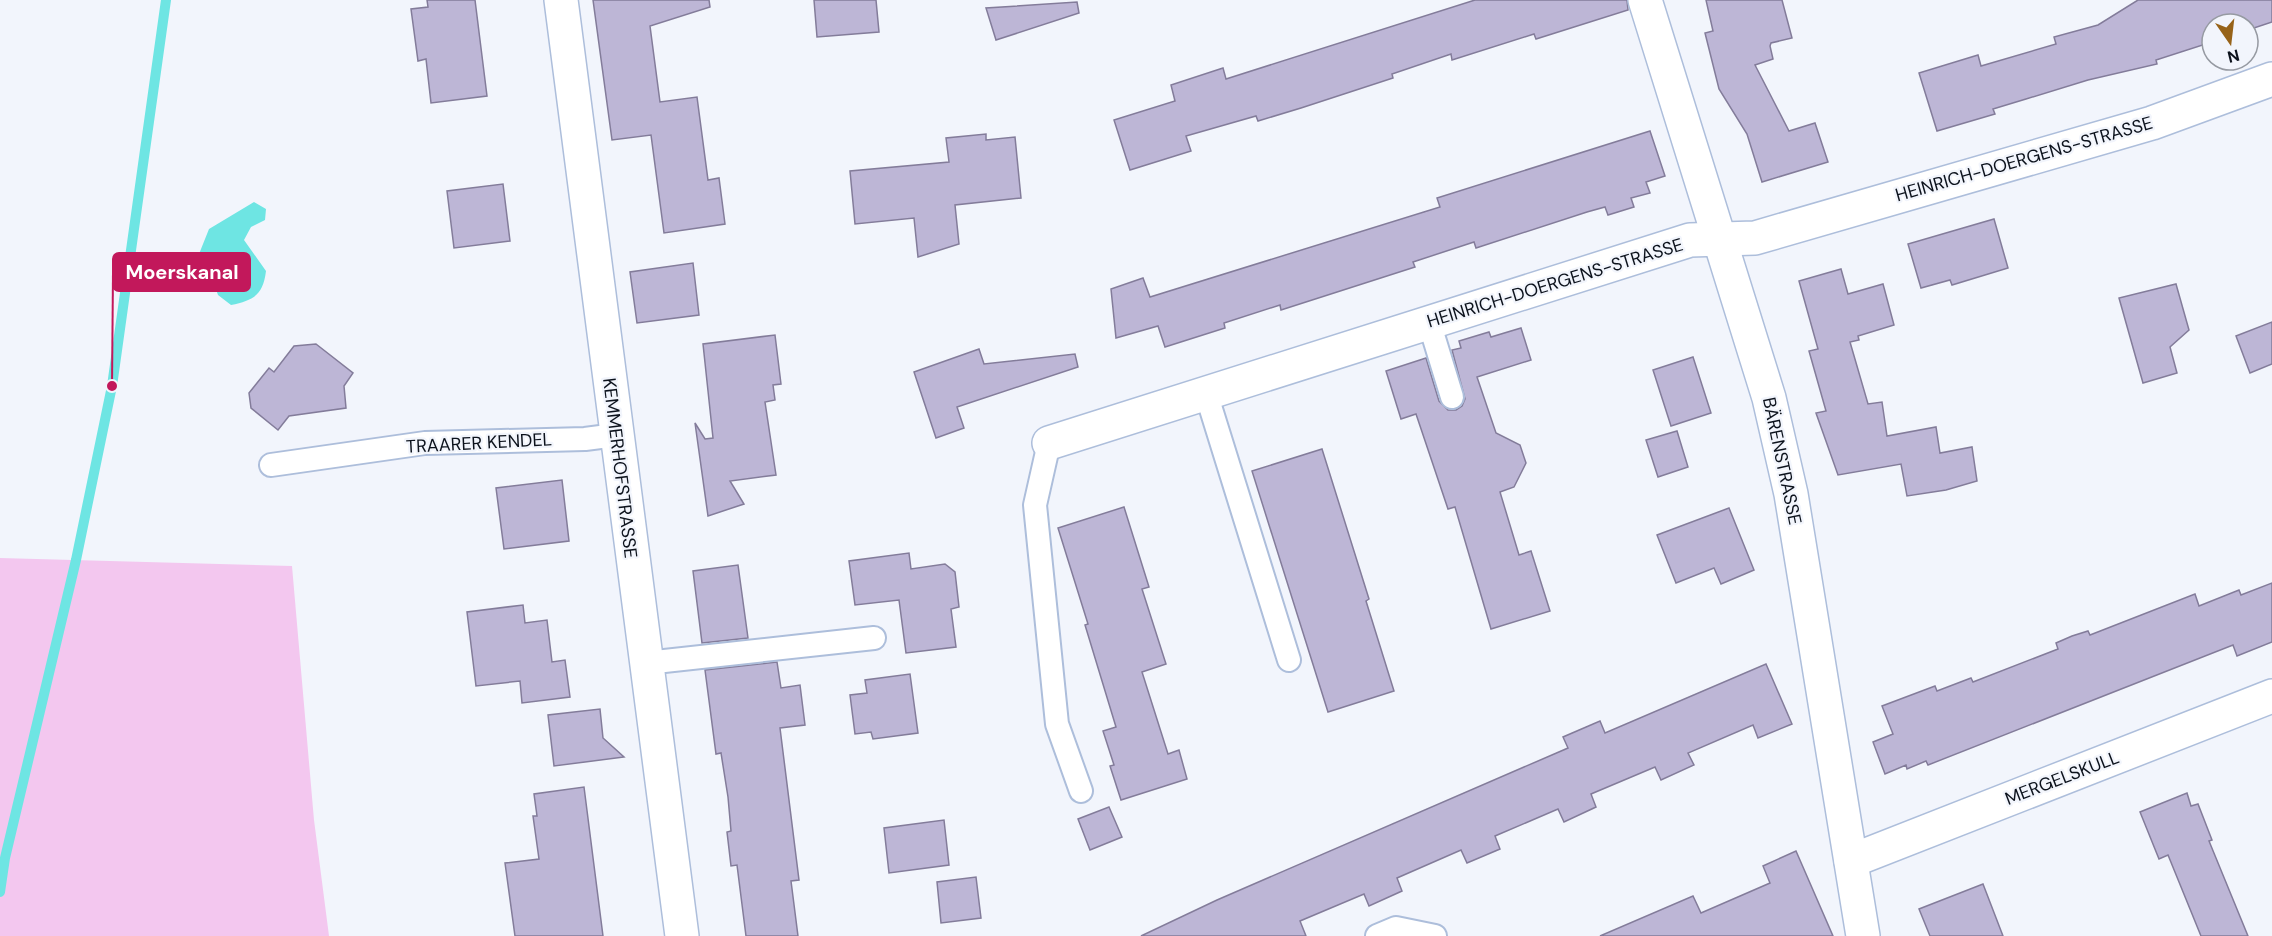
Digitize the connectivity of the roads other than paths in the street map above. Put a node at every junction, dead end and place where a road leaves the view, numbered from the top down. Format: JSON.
{"nodes":[{"id":1,"x":561,"y":0,"type":"edge"},
{"id":2,"x":1645,"y":0,"type":"edge"},
{"id":3,"x":2272,"y":80,"type":"edge"},
{"id":4,"x":1720,"y":239,"type":"junction"},
{"id":5,"x":1428,"y":322,"type":"junction"},
{"id":6,"x":1206,"y":393,"type":"junction"},
{"id":7,"x":1452,"y":397,"type":"dead end"},
{"id":8,"x":616,"y":435,"type":"junction"},
{"id":9,"x":1049,"y":442,"type":"joint"},
{"id":10,"x":271,"y":465,"type":"dead end"},
{"id":11,"x":874,"y":638,"type":"dead end"},
{"id":12,"x":1289,"y":660,"type":"dead end"},
{"id":13,"x":646,"y":663,"type":"junction"},
{"id":14,"x":2272,"y":696,"type":"edge"},
{"id":15,"x":1081,"y":792,"type":"dead end"},
{"id":16,"x":1851,"y":861,"type":"junction"},
{"id":17,"x":682,"y":936,"type":"edge"},
{"id":18,"x":1377,"y":936,"type":"edge"},
{"id":19,"x":1435,"y":936,"type":"edge"},
{"id":20,"x":1863,"y":936,"type":"edge"}],
"edges":[{"from":1,"to":8,"type":"street","name":"KEMMERHOFSTRASSE"},
{"from":2,"to":4,"type":"street","name":"BÄRENSTRASSE"},
{"from":3,"to":4,"type":"street","name":"HEINRICH-DOERGENS-STRASSE"},
{"from":4,"to":5,"type":"street","name":"HEINRICH-DOERGENS-STRASSE"},
{"from":4,"to":16,"type":"street","name":"BÄRENSTRASSE"},
{"from":5,"to":6,"type":"street","name":"HEINRICH-DOERGENS-STRASSE"},
{"from":5,"to":7,"type":"lane"},
{"from":6,"to":9,"type":"street","name":"HEINRICH-DOERGENS-STRASSE"},
{"from":6,"to":12,"type":"lane"},
{"from":8,"to":10,"type":"lane","name":"TRAARER KENDEL"},
{"from":8,"to":13,"type":"street","name":"KEMMERHOFSTRASSE"},
{"from":9,"to":15,"type":"lane"},
{"from":11,"to":13,"type":"lane"},
{"from":13,"to":17,"type":"street","name":"KEMMERHOFSTRASSE"},
{"from":14,"to":16,"type":"street","name":"MERGELSKULL"},
{"from":16,"to":20,"type":"street","name":"BÄRENSTRASSE"},
{"from":18,"to":19,"type":"lane"}]}
